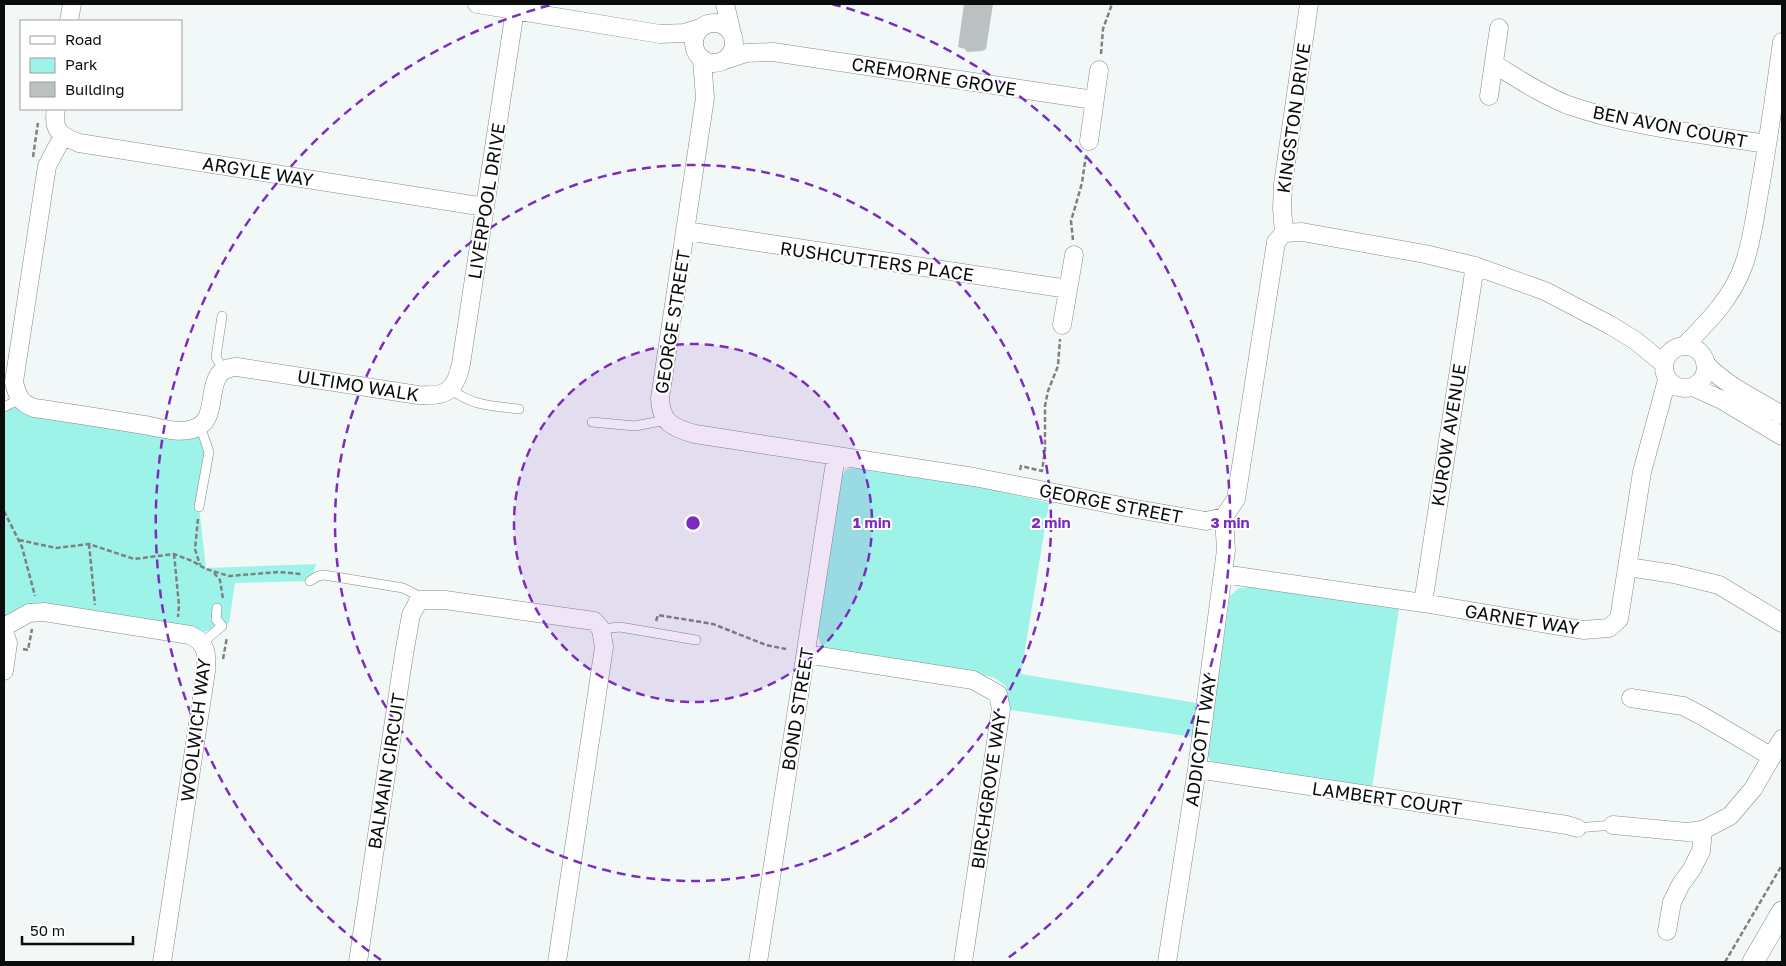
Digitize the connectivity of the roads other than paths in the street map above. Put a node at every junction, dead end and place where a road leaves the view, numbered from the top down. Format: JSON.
{"nodes":[{"id":1,"x":72,"y":4,"type":"edge"},
{"id":2,"x":477,"y":4,"type":"edge"},
{"id":3,"x":715,"y":4,"type":"edge"},
{"id":4,"x":725,"y":4,"type":"edge"},
{"id":5,"x":1309,"y":4,"type":"edge"},
{"id":6,"x":515,"y":10,"type":"junction"},
{"id":7,"x":69,"y":20,"type":"edge"},
{"id":8,"x":702,"y":27,"type":"junction"},
{"id":9,"x":1499,"y":28,"type":"dead end"},
{"id":10,"x":660,"y":34,"type":"junction"},
{"id":11,"x":733,"y":36,"type":"junction"},
{"id":12,"x":1782,"y":42,"type":"edge"},
{"id":13,"x":773,"y":52,"type":"junction"},
{"id":14,"x":700,"y":57,"type":"junction"},
{"id":15,"x":726,"y":60,"type":"junction"},
{"id":16,"x":1494,"y":64,"type":"junction"},
{"id":17,"x":1099,"y":70,"type":"road end"},
{"id":18,"x":1489,"y":96,"type":"dead end"},
{"id":19,"x":705,"y":98,"type":"junction"},
{"id":20,"x":1094,"y":100,"type":"junction"},
{"id":21,"x":56,"y":110,"type":"edge"},
{"id":22,"x":63,"y":136,"type":"junction"},
{"id":23,"x":1089,"y":141,"type":"road end"},
{"id":24,"x":1767,"y":144,"type":"junction"},
{"id":25,"x":485,"y":206,"type":"junction"},
{"id":26,"x":686,"y":231,"type":"junction"},
{"id":27,"x":1284,"y":233,"type":"junction"},
{"id":28,"x":1074,"y":255,"type":"road end"},
{"id":29,"x":1475,"y":266,"type":"junction"},
{"id":30,"x":1068,"y":290,"type":"junction"},
{"id":31,"x":1715,"y":315,"type":"junction"},
{"id":32,"x":222,"y":316,"type":"dead end"},
{"id":33,"x":1062,"y":326,"type":"road end"},
{"id":34,"x":1704,"y":359,"type":"junction"},
{"id":35,"x":1672,"y":360,"type":"junction"},
{"id":36,"x":224,"y":371,"type":"junction"},
{"id":37,"x":1689,"y":388,"type":"junction"},
{"id":38,"x":451,"y":389,"type":"junction"},
{"id":39,"x":20,"y":399,"type":"junction"},
{"id":40,"x":4,"y":407,"type":"edge"},
{"id":41,"x":519,"y":409,"type":"dead end"},
{"id":42,"x":1782,"y":415,"type":"edge"},
{"id":43,"x":666,"y":420,"type":"junction"},
{"id":44,"x":1656,"y":421,"type":"junction"},
{"id":45,"x":592,"y":422,"type":"dead end"},
{"id":46,"x":200,"y":426,"type":"junction"},
{"id":47,"x":1782,"y":436,"type":"edge"},
{"id":48,"x":836,"y":456,"type":"junction"},
{"id":49,"x":200,"y":507,"type":"road end"},
{"id":50,"x":1224,"y":517,"type":"junction"},
{"id":51,"x":1628,"y":567,"type":"junction"},
{"id":52,"x":1223,"y":574,"type":"junction"},
{"id":53,"x":312,"y":580,"type":"road end"},
{"id":54,"x":419,"y":600,"type":"junction"},
{"id":55,"x":1423,"y":603,"type":"junction"},
{"id":56,"x":219,"y":607,"type":"road end"},
{"id":57,"x":1782,"y":623,"type":"edge"},
{"id":58,"x":4,"y":627,"type":"edge"},
{"id":59,"x":601,"y":629,"type":"junction"},
{"id":60,"x":6,"y":640,"type":"edge"},
{"id":61,"x":696,"y":640,"type":"dead end"},
{"id":62,"x":202,"y":643,"type":"junction"},
{"id":63,"x":806,"y":654,"type":"junction"},
{"id":64,"x":4,"y":671,"type":"edge"},
{"id":65,"x":1631,"y":698,"type":"dead end"},
{"id":66,"x":1782,"y":739,"type":"edge"},
{"id":67,"x":1772,"y":757,"type":"junction"},
{"id":68,"x":1197,"y":769,"type":"junction"},
{"id":69,"x":1613,"y":825,"type":"joint"},
{"id":70,"x":1577,"y":828,"type":"joint"},
{"id":71,"x":1703,"y":830,"type":"junction"},
{"id":72,"x":1782,"y":912,"type":"edge"},
{"id":73,"x":1667,"y":931,"type":"dead end"},
{"id":74,"x":357,"y":957,"type":"edge"},
{"id":75,"x":162,"y":962,"type":"edge"},
{"id":76,"x":557,"y":962,"type":"edge"},
{"id":77,"x":758,"y":962,"type":"edge"},
{"id":78,"x":963,"y":962,"type":"edge"},
{"id":79,"x":1167,"y":962,"type":"edge"},
{"id":80,"x":1753,"y":962,"type":"edge"}],
"edges":[{"from":1,"to":7,"type":"street"},
{"from":2,"to":6,"type":"street"},
{"from":3,"to":8,"type":"street"},
{"from":4,"to":11,"type":"street"},
{"from":5,"to":27,"type":"street","name":"KINGSTON DRIVE"},
{"from":6,"to":10,"type":"street"},
{"from":6,"to":25,"type":"street","name":"LIVERPOOL DRIVE"},
{"from":8,"to":10,"type":"street"},
{"from":8,"to":11,"type":"street"},
{"from":8,"to":14,"type":"street"},
{"from":9,"to":16,"type":"street"},
{"from":10,"to":14,"type":"street"},
{"from":11,"to":13,"type":"street","name":"CREMORNE GROVE"},
{"from":11,"to":15,"type":"street"},
{"from":12,"to":24,"type":"street"},
{"from":13,"to":15,"type":"street","name":"CREMORNE GROVE"},
{"from":13,"to":20,"type":"street","name":"CREMORNE GROVE"},
{"from":14,"to":15,"type":"street"},
{"from":14,"to":19,"type":"street","name":"GEORGE STREET"},
{"from":15,"to":19,"type":"street","name":"GEORGE STREET"},
{"from":16,"to":18,"type":"street"},
{"from":16,"to":24,"type":"street","name":"BEN AVON COURT"},
{"from":17,"to":20,"type":"street"},
{"from":19,"to":26,"type":"street","name":"GEORGE STREET"},
{"from":20,"to":23,"type":"street"},
{"from":21,"to":22,"type":"street"},
{"from":22,"to":25,"type":"street","name":"ARGYLE WAY"},
{"from":22,"to":39,"type":"street"},
{"from":24,"to":31,"type":"street"},
{"from":25,"to":38,"type":"street","name":"LIVERPOOL DRIVE"},
{"from":26,"to":30,"type":"street","name":"RUSHCUTTERS PLACE"},
{"from":26,"to":43,"type":"street","name":"GEORGE STREET"},
{"from":27,"to":29,"type":"street"},
{"from":27,"to":50,"type":"street"},
{"from":28,"to":30,"type":"street"},
{"from":29,"to":35,"type":"street"},
{"from":29,"to":55,"type":"street","name":"KUROW AVENUE"},
{"from":30,"to":33,"type":"street"},
{"from":31,"to":34,"type":"street"},
{"from":31,"to":35,"type":"street"},
{"from":32,"to":36,"type":"lane"},
{"from":34,"to":35,"type":"street"},
{"from":34,"to":37,"type":"street"},
{"from":34,"to":42,"type":"street"},
{"from":35,"to":37,"type":"street"},
{"from":35,"to":44,"type":"street","name":"GARNET WAY"},
{"from":36,"to":38,"type":"street","name":"ULTIMO WALK"},
{"from":36,"to":46,"type":"street"},
{"from":37,"to":44,"type":"street","name":"GARNET WAY"},
{"from":37,"to":47,"type":"street"},
{"from":38,"to":41,"type":"lane"},
{"from":39,"to":40,"type":"lane"},
{"from":39,"to":46,"type":"street"},
{"from":43,"to":45,"type":"lane"},
{"from":43,"to":48,"type":"street","name":"GEORGE STREET"},
{"from":44,"to":51,"type":"street","name":"GARNET WAY"},
{"from":46,"to":49,"type":"lane"},
{"from":48,"to":50,"type":"street","name":"GEORGE STREET"},
{"from":48,"to":63,"type":"street","name":"BOND STREET"},
{"from":50,"to":52,"type":"street","name":"ADDICOTT WAY"},
{"from":51,"to":55,"type":"street","name":"GARNET WAY"},
{"from":51,"to":57,"type":"street"},
{"from":52,"to":55,"type":"street","name":"GARNET WAY"},
{"from":52,"to":68,"type":"street","name":"ADDICOTT WAY"},
{"from":53,"to":54,"type":"lane"},
{"from":54,"to":59,"type":"street"},
{"from":54,"to":74,"type":"street","name":"BALMAIN CIRCUIT"},
{"from":56,"to":62,"type":"lane"},
{"from":58,"to":62,"type":"street","name":"WOOLWICH WAY"},
{"from":59,"to":61,"type":"lane"},
{"from":59,"to":76,"type":"street"},
{"from":60,"to":64,"type":"street"},
{"from":62,"to":75,"type":"street","name":"WOOLWICH WAY"},
{"from":63,"to":77,"type":"street","name":"BOND STREET"},
{"from":63,"to":78,"type":"street","name":"BIRCHGROVE WAY"},
{"from":65,"to":67,"type":"street"},
{"from":66,"to":67,"type":"street"},
{"from":67,"to":71,"type":"street"},
{"from":68,"to":70,"type":"street","name":"LAMBERT COURT"},
{"from":68,"to":79,"type":"street","name":"ADDICOTT WAY"},
{"from":69,"to":70,"type":"lane"},
{"from":69,"to":71,"type":"street"},
{"from":71,"to":73,"type":"street"},
{"from":72,"to":80,"type":"street"}]}
